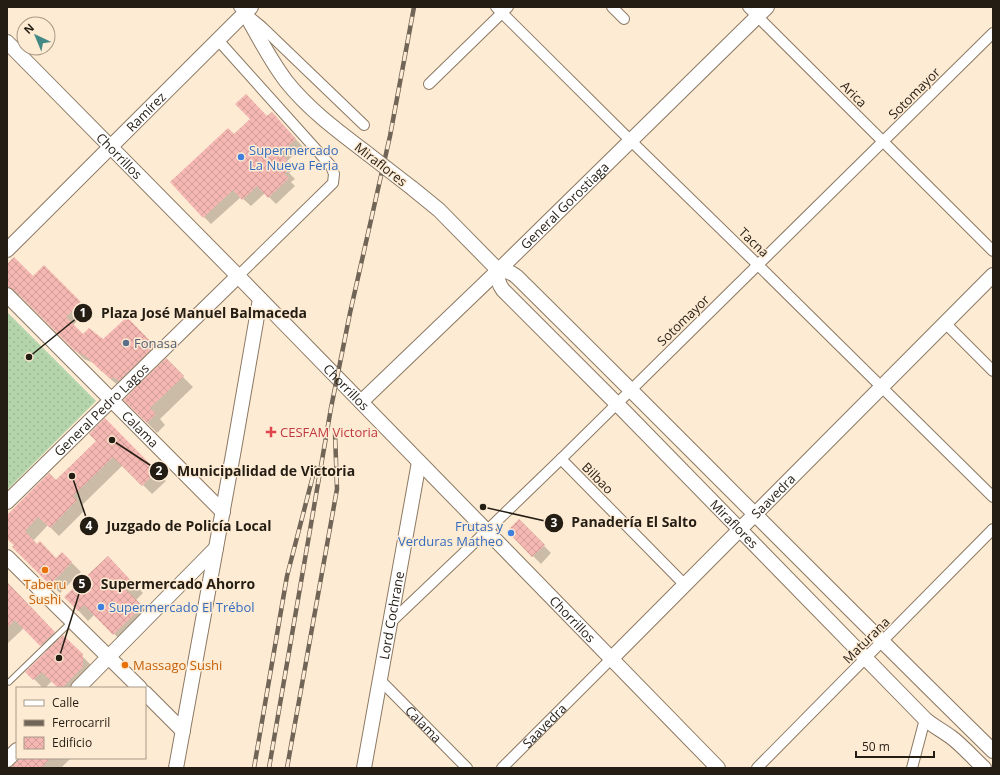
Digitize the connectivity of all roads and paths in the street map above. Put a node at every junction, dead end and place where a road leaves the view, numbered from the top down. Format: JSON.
{"nodes":[{"id":1,"x":612,"y":7,"type":"edge"},
{"id":2,"x":245,"y":9,"type":"edge"},
{"id":3,"x":502,"y":9,"type":"edge"},
{"id":4,"x":758,"y":10,"type":"edge"},
{"id":5,"x":624,"y":19,"type":"dead end"},
{"id":6,"x":993,"y":33,"type":"edge"},
{"id":7,"x":218,"y":40,"type":"junction"},
{"id":8,"x":7,"y":42,"type":"edge"},
{"id":9,"x":428,"y":84,"type":"dead end"},
{"id":10,"x":364,"y":125,"type":"dead end"},
{"id":11,"x":631,"y":141,"type":"junction"},
{"id":12,"x":883,"y":142,"type":"junction"},
{"id":13,"x":110,"y":146,"type":"junction"},
{"id":14,"x":7,"y":250,"type":"edge"},
{"id":15,"x":993,"y":251,"type":"edge"},
{"id":16,"x":758,"y":265,"type":"junction"},
{"id":17,"x":498,"y":270,"type":"junction"},
{"id":18,"x":993,"y":275,"type":"edge"},
{"id":19,"x":238,"y":276,"type":"junction"},
{"id":20,"x":7,"y":295,"type":"edge"},
{"id":21,"x":260,"y":299,"type":"junction"},
{"id":22,"x":945,"y":323,"type":"junction"},
{"id":23,"x":993,"y":371,"type":"edge"},
{"id":24,"x":882,"y":387,"type":"junction"},
{"id":25,"x":631,"y":389,"type":"junction"},
{"id":26,"x":111,"y":400,"type":"junction"},
{"id":27,"x":361,"y":402,"type":"junction"},
{"id":28,"x":617,"y":404,"type":"junction"},
{"id":29,"x":561,"y":459,"type":"junction"},
{"id":30,"x":419,"y":462,"type":"junction"},
{"id":31,"x":993,"y":497,"type":"edge"},
{"id":32,"x":7,"y":502,"type":"edge"},
{"id":33,"x":223,"y":512,"type":"junction"},
{"id":34,"x":755,"y":514,"type":"junction"},
{"id":35,"x":740,"y":529,"type":"junction"},
{"id":36,"x":993,"y":529,"type":"edge"},
{"id":37,"x":486,"y":531,"type":"junction"},
{"id":38,"x":216,"y":548,"type":"junction"},
{"id":39,"x":7,"y":556,"type":"edge"},
{"id":40,"x":685,"y":585,"type":"junction"},
{"id":41,"x":72,"y":621,"type":"junction"},
{"id":42,"x":390,"y":623,"type":"junction"},
{"id":43,"x":882,"y":642,"type":"junction"},
{"id":44,"x":109,"y":656,"type":"junction"},
{"id":45,"x":866,"y":658,"type":"junction"},
{"id":46,"x":611,"y":659,"type":"junction"},
{"id":47,"x":380,"y":680,"type":"junction"},
{"id":48,"x":9,"y":682,"type":"dead end"},
{"id":49,"x":79,"y":687,"type":"edge"},
{"id":50,"x":139,"y":687,"type":"edge"},
{"id":51,"x":146,"y":694,"type":"edge"},
{"id":52,"x":925,"y":719,"type":"junction"},
{"id":53,"x":183,"y":731,"type":"junction"},
{"id":54,"x":16,"y":751,"type":"edge"},
{"id":55,"x":993,"y":751,"type":"edge"},
{"id":56,"x":7,"y":760,"type":"edge"},
{"id":57,"x":176,"y":768,"type":"edge"},
{"id":58,"x":364,"y":768,"type":"edge"},
{"id":59,"x":467,"y":768,"type":"edge"},
{"id":60,"x":502,"y":768,"type":"edge"},
{"id":61,"x":718,"y":768,"type":"edge"},
{"id":62,"x":757,"y":768,"type":"edge"},
{"id":63,"x":912,"y":768,"type":"edge"},
{"id":64,"x":984,"y":768,"type":"edge"}],
"edges":[{"from":1,"to":5,"type":"street"},
{"from":2,"to":7,"type":"street","name":"Ramírez"},
{"from":2,"to":10,"type":"street","name":"Miraflores"},
{"from":2,"to":17,"type":"street","name":"Miraflores","bridge":true},
{"from":3,"to":9,"type":"street"},
{"from":3,"to":11,"type":"street","name":"Tacna"},
{"from":4,"to":11,"type":"street","name":"General Gorostiaga"},
{"from":4,"to":12,"type":"street","name":"Arica"},
{"from":6,"to":12,"type":"street","name":"Sotomayor"},
{"from":7,"to":13,"type":"street","name":"Ramírez"},
{"from":7,"to":19,"type":"street","name":"General Pedro Lagos"},
{"from":8,"to":13,"type":"street","name":"Chorrillos"},
{"from":11,"to":16,"type":"street","name":"Tacna"},
{"from":11,"to":17,"type":"street","name":"General Gorostiaga"},
{"from":12,"to":15,"type":"street","name":"Arica"},
{"from":12,"to":16,"type":"street","name":"Sotomayor"},
{"from":13,"to":14,"type":"street","name":"Ramírez"},
{"from":13,"to":19,"type":"street","name":"Chorrillos"},
{"from":16,"to":24,"type":"street","name":"Tacna"},
{"from":16,"to":25,"type":"street","name":"Sotomayor"},
{"from":17,"to":25,"type":"street","name":"Miraflores"},
{"from":17,"to":27,"type":"street","name":"General Gorostiaga"},
{"from":17,"to":28,"type":"street","name":"Miraflores"},
{"from":18,"to":22,"type":"street","name":"Saavedra"},
{"from":19,"to":21,"type":"street","name":"Chorrillos"},
{"from":19,"to":26,"type":"street","name":"General Pedro Lagos"},
{"from":20,"to":26,"type":"street","name":"Calama"},
{"from":21,"to":27,"type":"street","name":"Chorrillos"},
{"from":21,"to":33,"type":"street"},
{"from":22,"to":23,"type":"street"},
{"from":22,"to":24,"type":"street","name":"Saavedra"},
{"from":24,"to":31,"type":"street","name":"Tacna"},
{"from":24,"to":34,"type":"street","name":"Saavedra"},
{"from":25,"to":28,"type":"street","name":"Sotomayor"},
{"from":25,"to":34,"type":"street","name":"Miraflores"},
{"from":26,"to":32,"type":"street","name":"General Pedro Lagos"},
{"from":26,"to":33,"type":"street","name":"Calama"},
{"from":27,"to":30,"type":"street","name":"Chorrillos"},
{"from":28,"to":29,"type":"street","name":"Sotomayor"},
{"from":28,"to":35,"type":"street","name":"Miraflores"},
{"from":29,"to":37,"type":"street","name":"Sotomayor"},
{"from":29,"to":40,"type":"street","name":"Bilbao"},
{"from":30,"to":37,"type":"street","name":"Chorrillos"},
{"from":30,"to":42,"type":"street","name":"Lord Cochrane"},
{"from":33,"to":38,"type":"street"},
{"from":34,"to":35,"type":"street","name":"Saavedra"},
{"from":34,"to":43,"type":"street","name":"Miraflores"},
{"from":35,"to":40,"type":"street","name":"Saavedra"},
{"from":35,"to":45,"type":"street","name":"Miraflores"},
{"from":36,"to":43,"type":"street","name":"Maturana"},
{"from":37,"to":42,"type":"street","name":"Sotomayor"},
{"from":37,"to":46,"type":"street","name":"Chorrillos"},
{"from":38,"to":44,"type":"street"},
{"from":38,"to":53,"type":"street"},
{"from":39,"to":41,"type":"street"},
{"from":40,"to":46,"type":"street","name":"Saavedra"},
{"from":41,"to":44,"type":"street"},
{"from":41,"to":48,"type":"lane"},
{"from":42,"to":47,"type":"street","name":"Lord Cochrane"},
{"from":43,"to":45,"type":"street","name":"Maturana"},
{"from":43,"to":55,"type":"street","name":"Miraflores"},
{"from":44,"to":49,"type":"street"},
{"from":44,"to":50,"type":"street"},
{"from":45,"to":52,"type":"street","name":"Miraflores"},
{"from":45,"to":62,"type":"street","name":"Maturana"},
{"from":46,"to":60,"type":"street","name":"Saavedra"},
{"from":46,"to":61,"type":"street","name":"Chorrillos"},
{"from":47,"to":58,"type":"street","name":"Lord Cochrane"},
{"from":47,"to":59,"type":"street","name":"Calama"},
{"from":51,"to":53,"type":"street"},
{"from":52,"to":63,"type":"street"},
{"from":52,"to":64,"type":"street","name":"Miraflores"},
{"from":53,"to":57,"type":"street"},
{"from":54,"to":56,"type":"street"}]}
